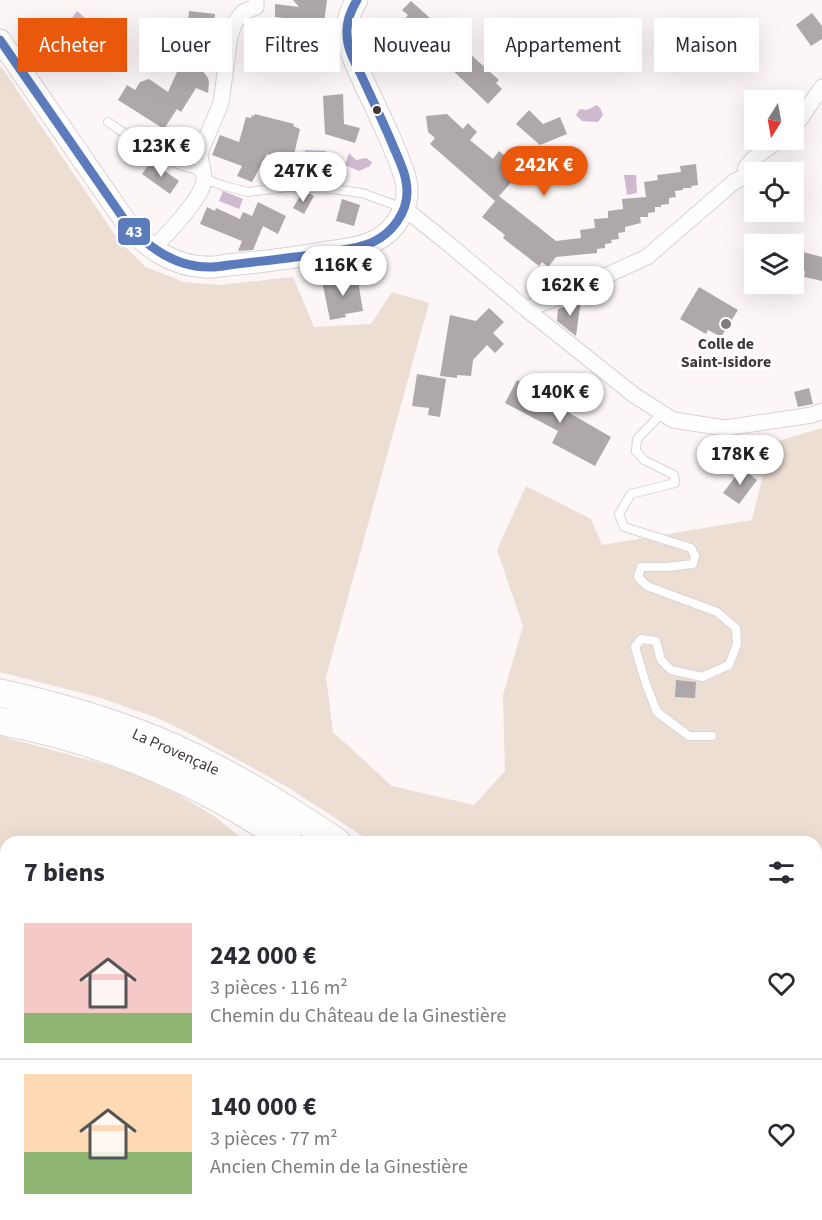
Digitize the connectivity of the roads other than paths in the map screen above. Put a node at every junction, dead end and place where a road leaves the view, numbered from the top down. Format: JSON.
{"nodes":[{"id":1,"x":256,"y":0,"type":"edge"},
{"id":2,"x":357,"y":0,"type":"edge"},
{"id":3,"x":0,"y":39,"type":"edge"},
{"id":4,"x":822,"y":87,"type":"edge"},
{"id":5,"x":804,"y":113,"type":"edge"},
{"id":6,"x":108,"y":122,"type":"dead end"},
{"id":7,"x":765,"y":150,"type":"edge"},
{"id":8,"x":205,"y":179,"type":"junction"},
{"id":9,"x":405,"y":209,"type":"junction"},
{"id":10,"x":152,"y":249,"type":"junction"},
{"id":11,"x":526,"y":309,"type":"junction"},
{"id":12,"x":822,"y":411,"type":"edge"},
{"id":13,"x":662,"y":413,"type":"junction"},
{"id":14,"x":0,"y":693,"type":"edge"},
{"id":15,"x":0,"y":721,"type":"edge"},
{"id":16,"x":712,"y":736,"type":"dead end"},
{"id":17,"x":281,"y":836,"type":"edge"},
{"id":18,"x":328,"y":836,"type":"edge"}],
"edges":[{"from":1,"to":8,"type":"street"},
{"from":2,"to":9,"type":"street"},
{"from":3,"to":10,"type":"street"},
{"from":4,"to":5,"type":"street"},
{"from":6,"to":8,"type":"lane"},
{"from":7,"to":11,"type":"street"},
{"from":8,"to":9,"type":"lane"},
{"from":8,"to":10,"type":"street"},
{"from":9,"to":10,"type":"street"},
{"from":9,"to":11,"type":"street"},
{"from":11,"to":13,"type":"street"},
{"from":12,"to":13,"type":"street"},
{"from":13,"to":16,"type":"lane"},
{"from":14,"to":18,"type":"highway","name":"La Provençale"},
{"from":15,"to":17,"type":"highway","name":"La Provençale"}]}
